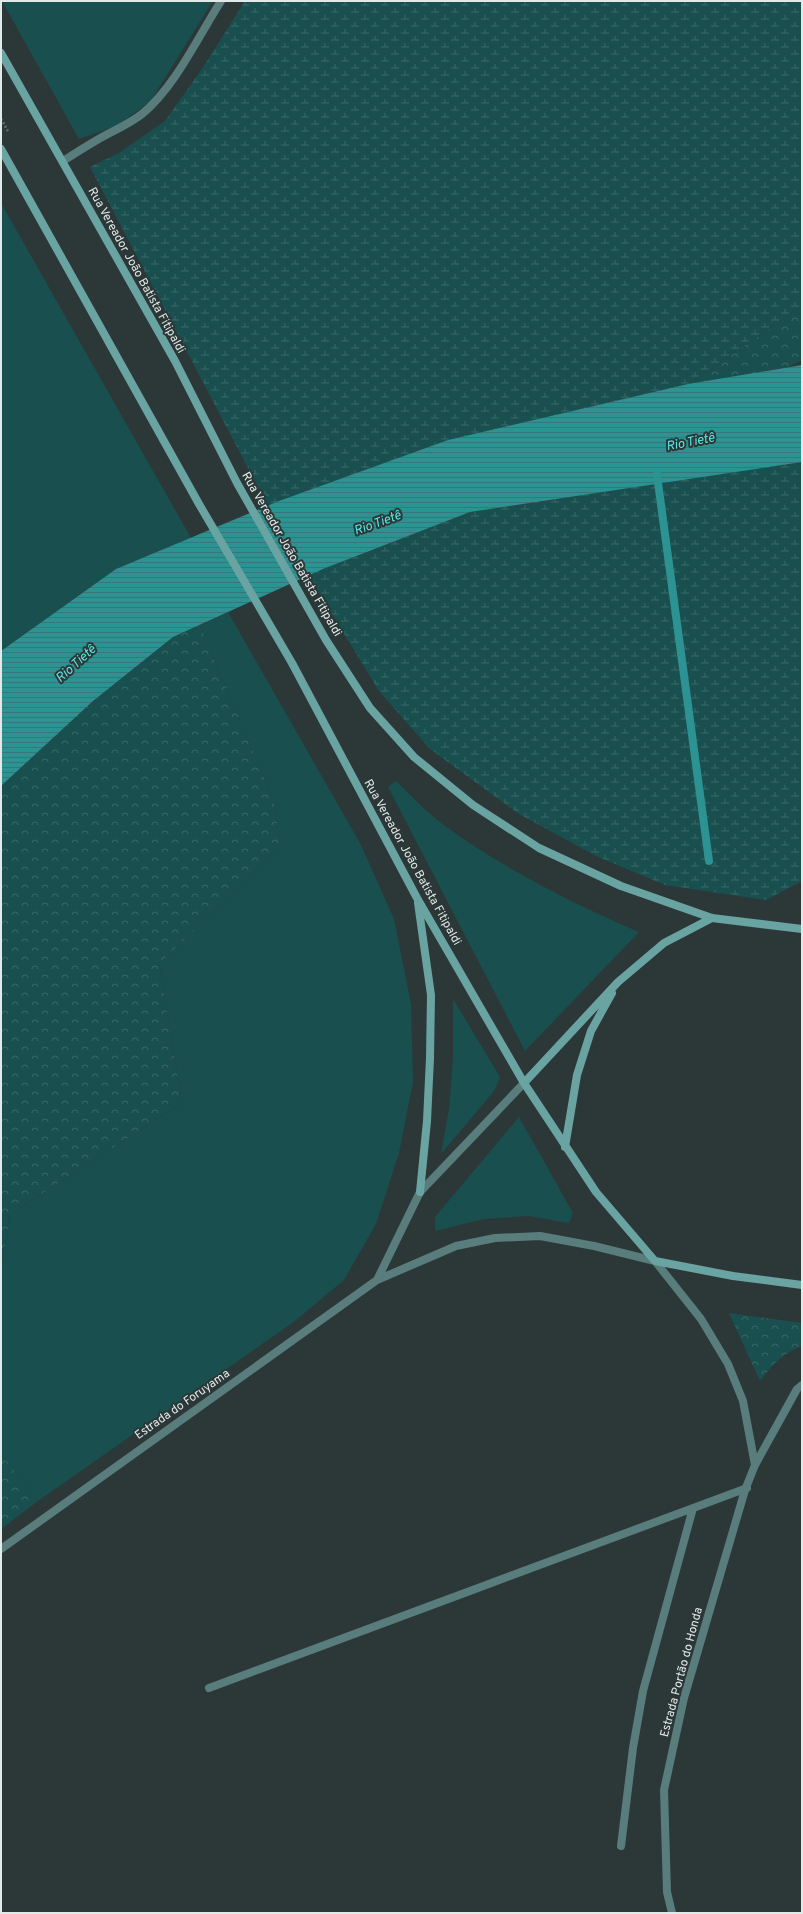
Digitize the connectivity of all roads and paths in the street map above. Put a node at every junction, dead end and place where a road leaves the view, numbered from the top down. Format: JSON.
{"nodes":[{"id":1,"x":221,"y":1,"type":"edge"},
{"id":2,"x":1,"y":53,"type":"edge"},
{"id":3,"x":1,"y":149,"type":"edge"},
{"id":4,"x":63,"y":161,"type":"junction"},
{"id":5,"x":417,"y":898,"type":"junction"},
{"id":6,"x":712,"y":918,"type":"junction"},
{"id":7,"x":802,"y":930,"type":"edge"},
{"id":8,"x":618,"y":982,"type":"junction"},
{"id":9,"x":524,"y":1083,"type":"junction"},
{"id":10,"x":565,"y":1148,"type":"junction"},
{"id":11,"x":420,"y":1192,"type":"junction"},
{"id":12,"x":654,"y":1261,"type":"junction"},
{"id":13,"x":377,"y":1280,"type":"junction"},
{"id":14,"x":802,"y":1285,"type":"edge"},
{"id":15,"x":802,"y":1385,"type":"edge"},
{"id":16,"x":755,"y":1465,"type":"junction"},
{"id":17,"x":747,"y":1488,"type":"junction"},
{"id":18,"x":693,"y":1508,"type":"junction"},
{"id":19,"x":1,"y":1549,"type":"edge"},
{"id":20,"x":209,"y":1688,"type":"dead end"},
{"id":21,"x":622,"y":1846,"type":"dead end"},
{"id":22,"x":672,"y":1913,"type":"edge"}],
"edges":[{"from":1,"to":4,"type":"street"},
{"from":2,"to":4,"type":"main road","name":"Rua Vereador João Batista Fitipaldi"},
{"from":3,"to":5,"type":"main road","name":"Rua Vereador João Batista Fitipaldi"},
{"from":4,"to":6,"type":"main road","name":"Rua Vereador João Batista Fitipaldi"},
{"from":5,"to":9,"type":"main road","name":"Rua Vereador João Batista Fitipaldi"},
{"from":5,"to":11,"type":"main road"},
{"from":6,"to":7,"type":"main road","name":"Rua Vereador João Batista Fitipaldi"},
{"from":6,"to":8,"type":"main road"},
{"from":8,"to":9,"type":"main road"},
{"from":8,"to":10,"type":"main road"},
{"from":9,"to":10,"type":"main road","name":"Rua Vereador João Batista Fitipaldi"},
{"from":9,"to":11,"type":"street"},
{"from":10,"to":12,"type":"main road","name":"Rua Vereador João Batista Fitipaldi"},
{"from":11,"to":13,"type":"street"},
{"from":12,"to":13,"type":"street","name":"Estrada do Foruyama"},
{"from":12,"to":14,"type":"main road"},
{"from":12,"to":16,"type":"street"},
{"from":13,"to":19,"type":"street","name":"Estrada do Foruyama"},
{"from":15,"to":16,"type":"street","name":"Estrada Portão do Honda"},
{"from":16,"to":17,"type":"street","name":"Estrada Portão do Honda"},
{"from":17,"to":18,"type":"street"},
{"from":17,"to":22,"type":"street","name":"Estrada Portão do Honda"},
{"from":18,"to":20,"type":"street"},
{"from":18,"to":21,"type":"street"}]}
